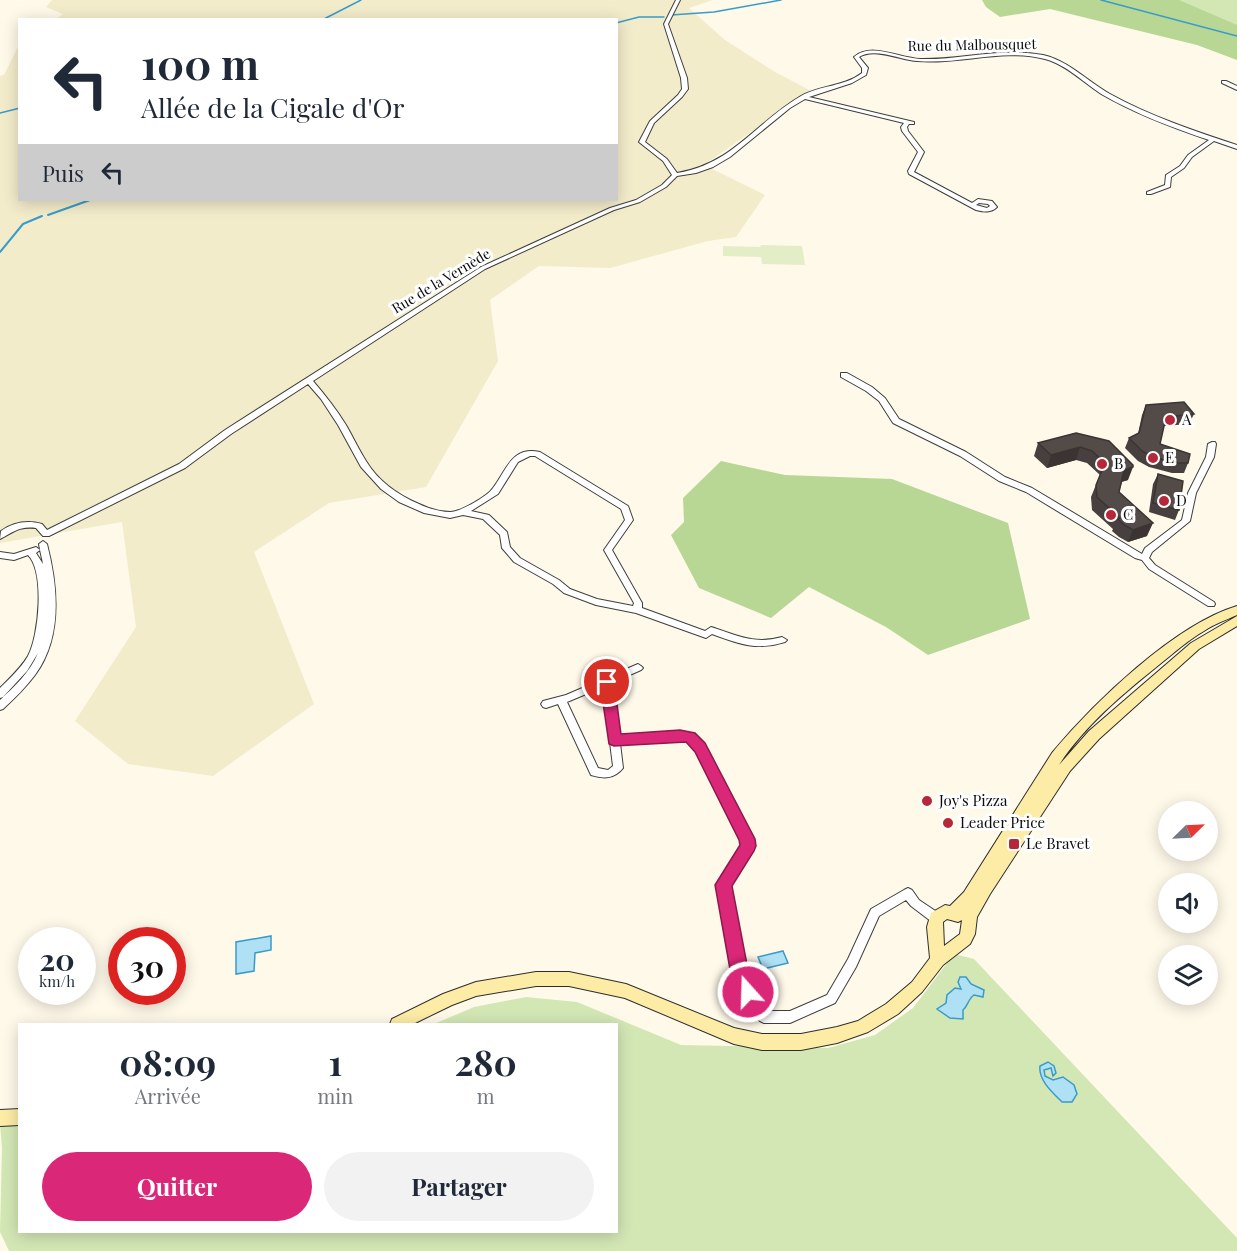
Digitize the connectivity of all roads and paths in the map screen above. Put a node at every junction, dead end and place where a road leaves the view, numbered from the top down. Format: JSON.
{"nodes":[{"id":1,"x":678,"y":0,"type":"edge"},
{"id":2,"x":1224,"y":82,"type":"dead end"},
{"id":3,"x":1237,"y":88,"type":"edge"},
{"id":4,"x":803,"y":97,"type":"junction"},
{"id":5,"x":1213,"y":140,"type":"junction"},
{"id":6,"x":1237,"y":147,"type":"edge"},
{"id":7,"x":675,"y":175,"type":"junction"},
{"id":8,"x":1149,"y":193,"type":"dead end"},
{"id":9,"x":974,"y":204,"type":"dead end"},
{"id":10,"x":844,"y":375,"type":"dead end"},
{"id":11,"x":309,"y":381,"type":"junction"},
{"id":12,"x":1212,"y":444,"type":"dead end"},
{"id":13,"x":463,"y":512,"type":"junction"},
{"id":14,"x":46,"y":534,"type":"junction"},
{"id":15,"x":0,"y":536,"type":"edge"},
{"id":16,"x":43,"y":544,"type":"junction"},
{"id":17,"x":30,"y":553,"type":"junction"},
{"id":18,"x":0,"y":555,"type":"edge"},
{"id":19,"x":1145,"y":558,"type":"junction"},
{"id":20,"x":1211,"y":604,"type":"dead end"},
{"id":21,"x":637,"y":610,"type":"junction"},
{"id":22,"x":1237,"y":610,"type":"edge"},
{"id":23,"x":1237,"y":620,"type":"edge"},
{"id":24,"x":782,"y":640,"type":"dead end"},
{"id":25,"x":638,"y":668,"type":"dead end"},
{"id":26,"x":607,"y":682,"type":"junction"},
{"id":27,"x":0,"y":694,"type":"edge"},
{"id":28,"x":561,"y":700,"type":"junction"},
{"id":29,"x":546,"y":704,"type":"dead end"},
{"id":30,"x":0,"y":706,"type":"edge"},
{"id":31,"x":614,"y":740,"type":"junction"},
{"id":32,"x":953,"y":913,"type":"junction"},
{"id":33,"x":935,"y":925,"type":"junction"},
{"id":34,"x":968,"y":929,"type":"junction"},
{"id":35,"x":959,"y":942,"type":"junction"},
{"id":36,"x":938,"y":960,"type":"junction"},
{"id":37,"x":400,"y":1023,"type":"edge"},
{"id":38,"x":18,"y":1117,"type":"edge"},
{"id":39,"x":0,"y":1118,"type":"edge"}],
"edges":[{"from":1,"to":7,"type":"street"},
{"from":2,"to":3,"type":"street"},
{"from":4,"to":5,"type":"street","name":"Rue du Malbousquet"},
{"from":4,"to":7,"type":"street","name":"Rue du Malbousquet"},
{"from":4,"to":9,"type":"street"},
{"from":5,"to":6,"type":"street","name":"Rue du Malbousquet"},
{"from":5,"to":8,"type":"street"},
{"from":7,"to":11,"type":"street","name":"Rue de la Vernède"},
{"from":10,"to":19,"type":"street"},
{"from":11,"to":13,"type":"street"},
{"from":11,"to":14,"type":"street","name":"Rue de la Vernède"},
{"from":12,"to":19,"type":"street"},
{"from":13,"to":21,"type":"street"},
{"from":13,"to":21,"type":"street"},
{"from":14,"to":15,"type":"street"},
{"from":14,"to":16,"type":"street"},
{"from":16,"to":17,"type":"street"},
{"from":16,"to":30,"type":"street"},
{"from":17,"to":18,"type":"street"},
{"from":17,"to":27,"type":"street"},
{"from":19,"to":20,"type":"street"},
{"from":21,"to":24,"type":"street"},
{"from":22,"to":32,"type":"main road"},
{"from":23,"to":34,"type":"main road"},
{"from":25,"to":26,"type":"street"},
{"from":26,"to":28,"type":"street"},
{"from":26,"to":31,"type":"street"},
{"from":28,"to":29,"type":"street"},
{"from":28,"to":31,"type":"street"},
{"from":31,"to":33,"type":"street"},
{"from":32,"to":33,"type":"main road"},
{"from":32,"to":34,"type":"main road"},
{"from":33,"to":35,"type":"main road"},
{"from":33,"to":36,"type":"main road"},
{"from":34,"to":35,"type":"main road"},
{"from":35,"to":36,"type":"main road"},
{"from":36,"to":37,"type":"main road"},
{"from":38,"to":39,"type":"main road"}]}
